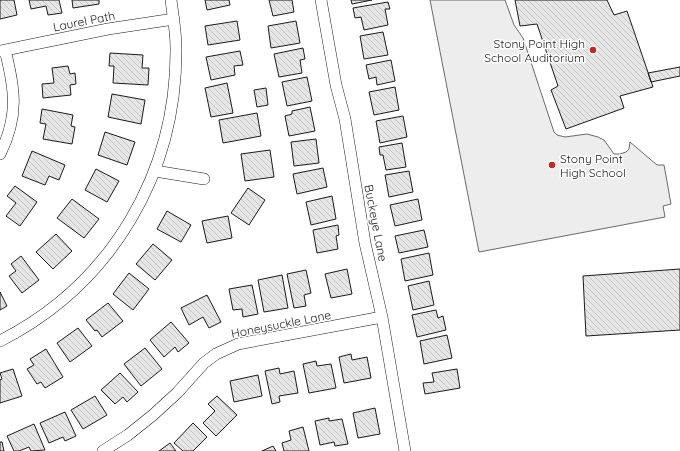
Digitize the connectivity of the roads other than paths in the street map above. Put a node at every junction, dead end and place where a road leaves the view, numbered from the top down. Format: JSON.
{"nodes":[{"id":1,"x":171,"y":0,"type":"edge"},
{"id":2,"x":321,"y":0,"type":"edge"},
{"id":3,"x":174,"y":19,"type":"junction"},
{"id":4,"x":2,"y":51,"type":"edge"},
{"id":5,"x":0,"y":154,"type":"edge"},
{"id":6,"x":155,"y":171,"type":"junction"},
{"id":7,"x":204,"y":179,"type":"dead end"},
{"id":8,"x":382,"y":317,"type":"junction"},
{"id":9,"x":0,"y":341,"type":"edge"},
{"id":10,"x":103,"y":451,"type":"edge"},
{"id":11,"x":405,"y":451,"type":"edge"}],
"edges":[{"from":1,"to":3,"type":"street"},
{"from":2,"to":8,"type":"street","name":"Buckeye Lane"},
{"from":3,"to":4,"type":"street","name":"Laurel Path"},
{"from":3,"to":6,"type":"street"},
{"from":4,"to":5,"type":"street"},
{"from":6,"to":7,"type":"street"},
{"from":6,"to":9,"type":"street"},
{"from":8,"to":10,"type":"street","name":"Honeysuckle Lane"},
{"from":8,"to":11,"type":"street","name":"Buckeye Lane"}]}
